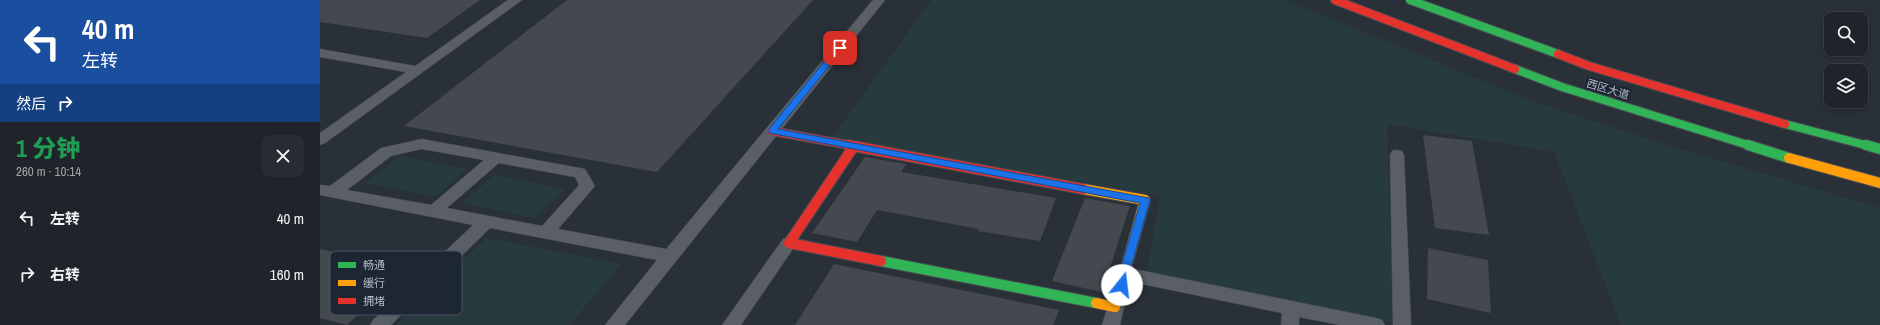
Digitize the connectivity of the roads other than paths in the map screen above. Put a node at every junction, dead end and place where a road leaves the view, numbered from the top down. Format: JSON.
{"nodes":[{"id":1,"x":516,"y":0,"type":"edge"},
{"id":2,"x":879,"y":0,"type":"edge"},
{"id":3,"x":1335,"y":0,"type":"edge"},
{"id":4,"x":1410,"y":0,"type":"edge"},
{"id":5,"x":320,"y":53,"type":"edge"},
{"id":6,"x":418,"y":70,"type":"junction"},
{"id":7,"x":772,"y":131,"type":"junction"},
{"id":8,"x":320,"y":140,"type":"edge"},
{"id":9,"x":854,"y":146,"type":"junction"},
{"id":10,"x":1880,"y":149,"type":"edge"},
{"id":11,"x":1397,"y":155,"type":"dead end"},
{"id":12,"x":497,"y":157,"type":"junction"},
{"id":13,"x":1880,"y":183,"type":"edge"},
{"id":14,"x":327,"y":191,"type":"edge"},
{"id":15,"x":434,"y":211,"type":"junction"},
{"id":16,"x":487,"y":221,"type":"junction"},
{"id":17,"x":546,"y":232,"type":"junction"},
{"id":18,"x":789,"y":243,"type":"junction"},
{"id":19,"x":456,"y":251,"type":"edge"},
{"id":20,"x":670,"y":256,"type":"junction"},
{"id":21,"x":1124,"y":274,"type":"junction"},
{"id":22,"x":1115,"y":307,"type":"junction"},
{"id":23,"x":389,"y":315,"type":"edge"},
{"id":24,"x":1290,"y":316,"type":"edge"},
{"id":25,"x":379,"y":325,"type":"edge"},
{"id":26,"x":614,"y":325,"type":"edge"},
{"id":27,"x":731,"y":325,"type":"edge"},
{"id":28,"x":1111,"y":325,"type":"edge"},
{"id":29,"x":1376,"y":325,"type":"edge"},
{"id":30,"x":1402,"y":325,"type":"edge"}],
"edges":[{"from":1,"to":6,"type":"street"},
{"from":2,"to":7,"type":"street"},
{"from":3,"to":13,"type":"main road","name":"西区大道"},
{"from":4,"to":10,"type":"main road","name":"西区大道"},
{"from":5,"to":6,"type":"street"},
{"from":6,"to":8,"type":"street"},
{"from":7,"to":9,"type":"main road"},
{"from":7,"to":20,"type":"street"},
{"from":9,"to":18,"type":"main road"},
{"from":9,"to":21,"type":"main road"},
{"from":11,"to":30,"type":"street"},
{"from":12,"to":14,"type":"street"},
{"from":12,"to":15,"type":"street"},
{"from":12,"to":17,"type":"street"},
{"from":14,"to":15,"type":"street"},
{"from":15,"to":16,"type":"street"},
{"from":16,"to":17,"type":"street"},
{"from":16,"to":19,"type":"street"},
{"from":17,"to":20,"type":"street"},
{"from":18,"to":22,"type":"main road"},
{"from":18,"to":27,"type":"street"},
{"from":20,"to":26,"type":"street"},
{"from":21,"to":22,"type":"main road"},
{"from":21,"to":24,"type":"street"},
{"from":22,"to":28,"type":"street"},
{"from":23,"to":25,"type":"street"},
{"from":24,"to":29,"type":"street"}]}
